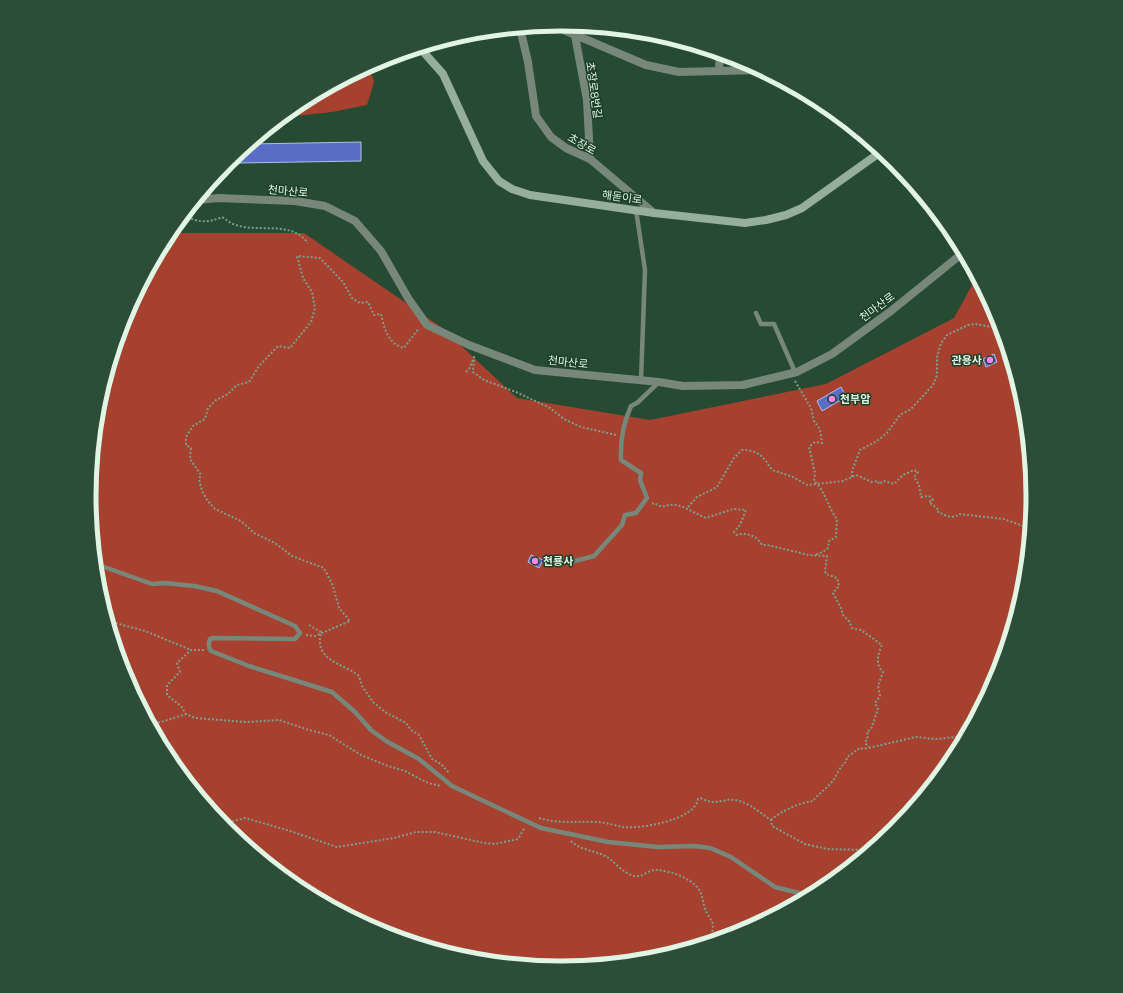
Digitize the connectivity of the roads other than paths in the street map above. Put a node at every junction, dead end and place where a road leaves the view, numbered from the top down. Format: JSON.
{"nodes":[{"id":1,"x":566,"y":31,"type":"edge"},
{"id":2,"x":574,"y":31,"type":"edge"},
{"id":3,"x":521,"y":33,"type":"edge"},
{"id":4,"x":575,"y":35,"type":"junction"},
{"id":5,"x":424,"y":52,"type":"edge"},
{"id":6,"x":720,"y":59,"type":"edge"},
{"id":7,"x":719,"y":70,"type":"junction"},
{"id":8,"x":748,"y":70,"type":"edge"},
{"id":9,"x":877,"y":155,"type":"edge"},
{"id":10,"x":590,"y":159,"type":"junction"},
{"id":11,"x":204,"y":199,"type":"edge"},
{"id":12,"x":636,"y":210,"type":"junction"},
{"id":13,"x":654,"y":213,"type":"junction"},
{"id":14,"x":960,"y":255,"type":"edge"},
{"id":15,"x":756,"y":313,"type":"dead end"},
{"id":16,"x":792,"y":373,"type":"junction"},
{"id":17,"x":641,"y":380,"type":"junction"},
{"id":18,"x":659,"y":382,"type":"junction"},
{"id":19,"x":576,"y":561,"type":"dead end"},
{"id":20,"x":101,"y":566,"type":"edge"},
{"id":21,"x":804,"y":894,"type":"edge"}],
"edges":[{"from":1,"to":4,"type":"street"},
{"from":2,"to":4,"type":"street","name":"초장로8번길"},
{"from":3,"to":10,"type":"street","name":"초장로"},
{"from":4,"to":7,"type":"street"},
{"from":4,"to":10,"type":"street","name":"초장로8번길"},
{"from":5,"to":12,"type":"main road","name":"해돋이로"},
{"from":6,"to":7,"type":"street"},
{"from":7,"to":8,"type":"street"},
{"from":9,"to":13,"type":"main road","name":"해돋이로"},
{"from":10,"to":13,"type":"street","name":"초장로"},
{"from":11,"to":17,"type":"street","name":"천마산로"},
{"from":12,"to":13,"type":"main road","name":"해돋이로"},
{"from":12,"to":17,"type":"lane"},
{"from":14,"to":16,"type":"street","name":"천마산로"},
{"from":15,"to":16,"type":"lane"},
{"from":16,"to":18,"type":"street","name":"천마산로"},
{"from":17,"to":18,"type":"street","name":"천마산로"},
{"from":18,"to":19,"type":"lane"},
{"from":20,"to":21,"type":"lane"}]}
